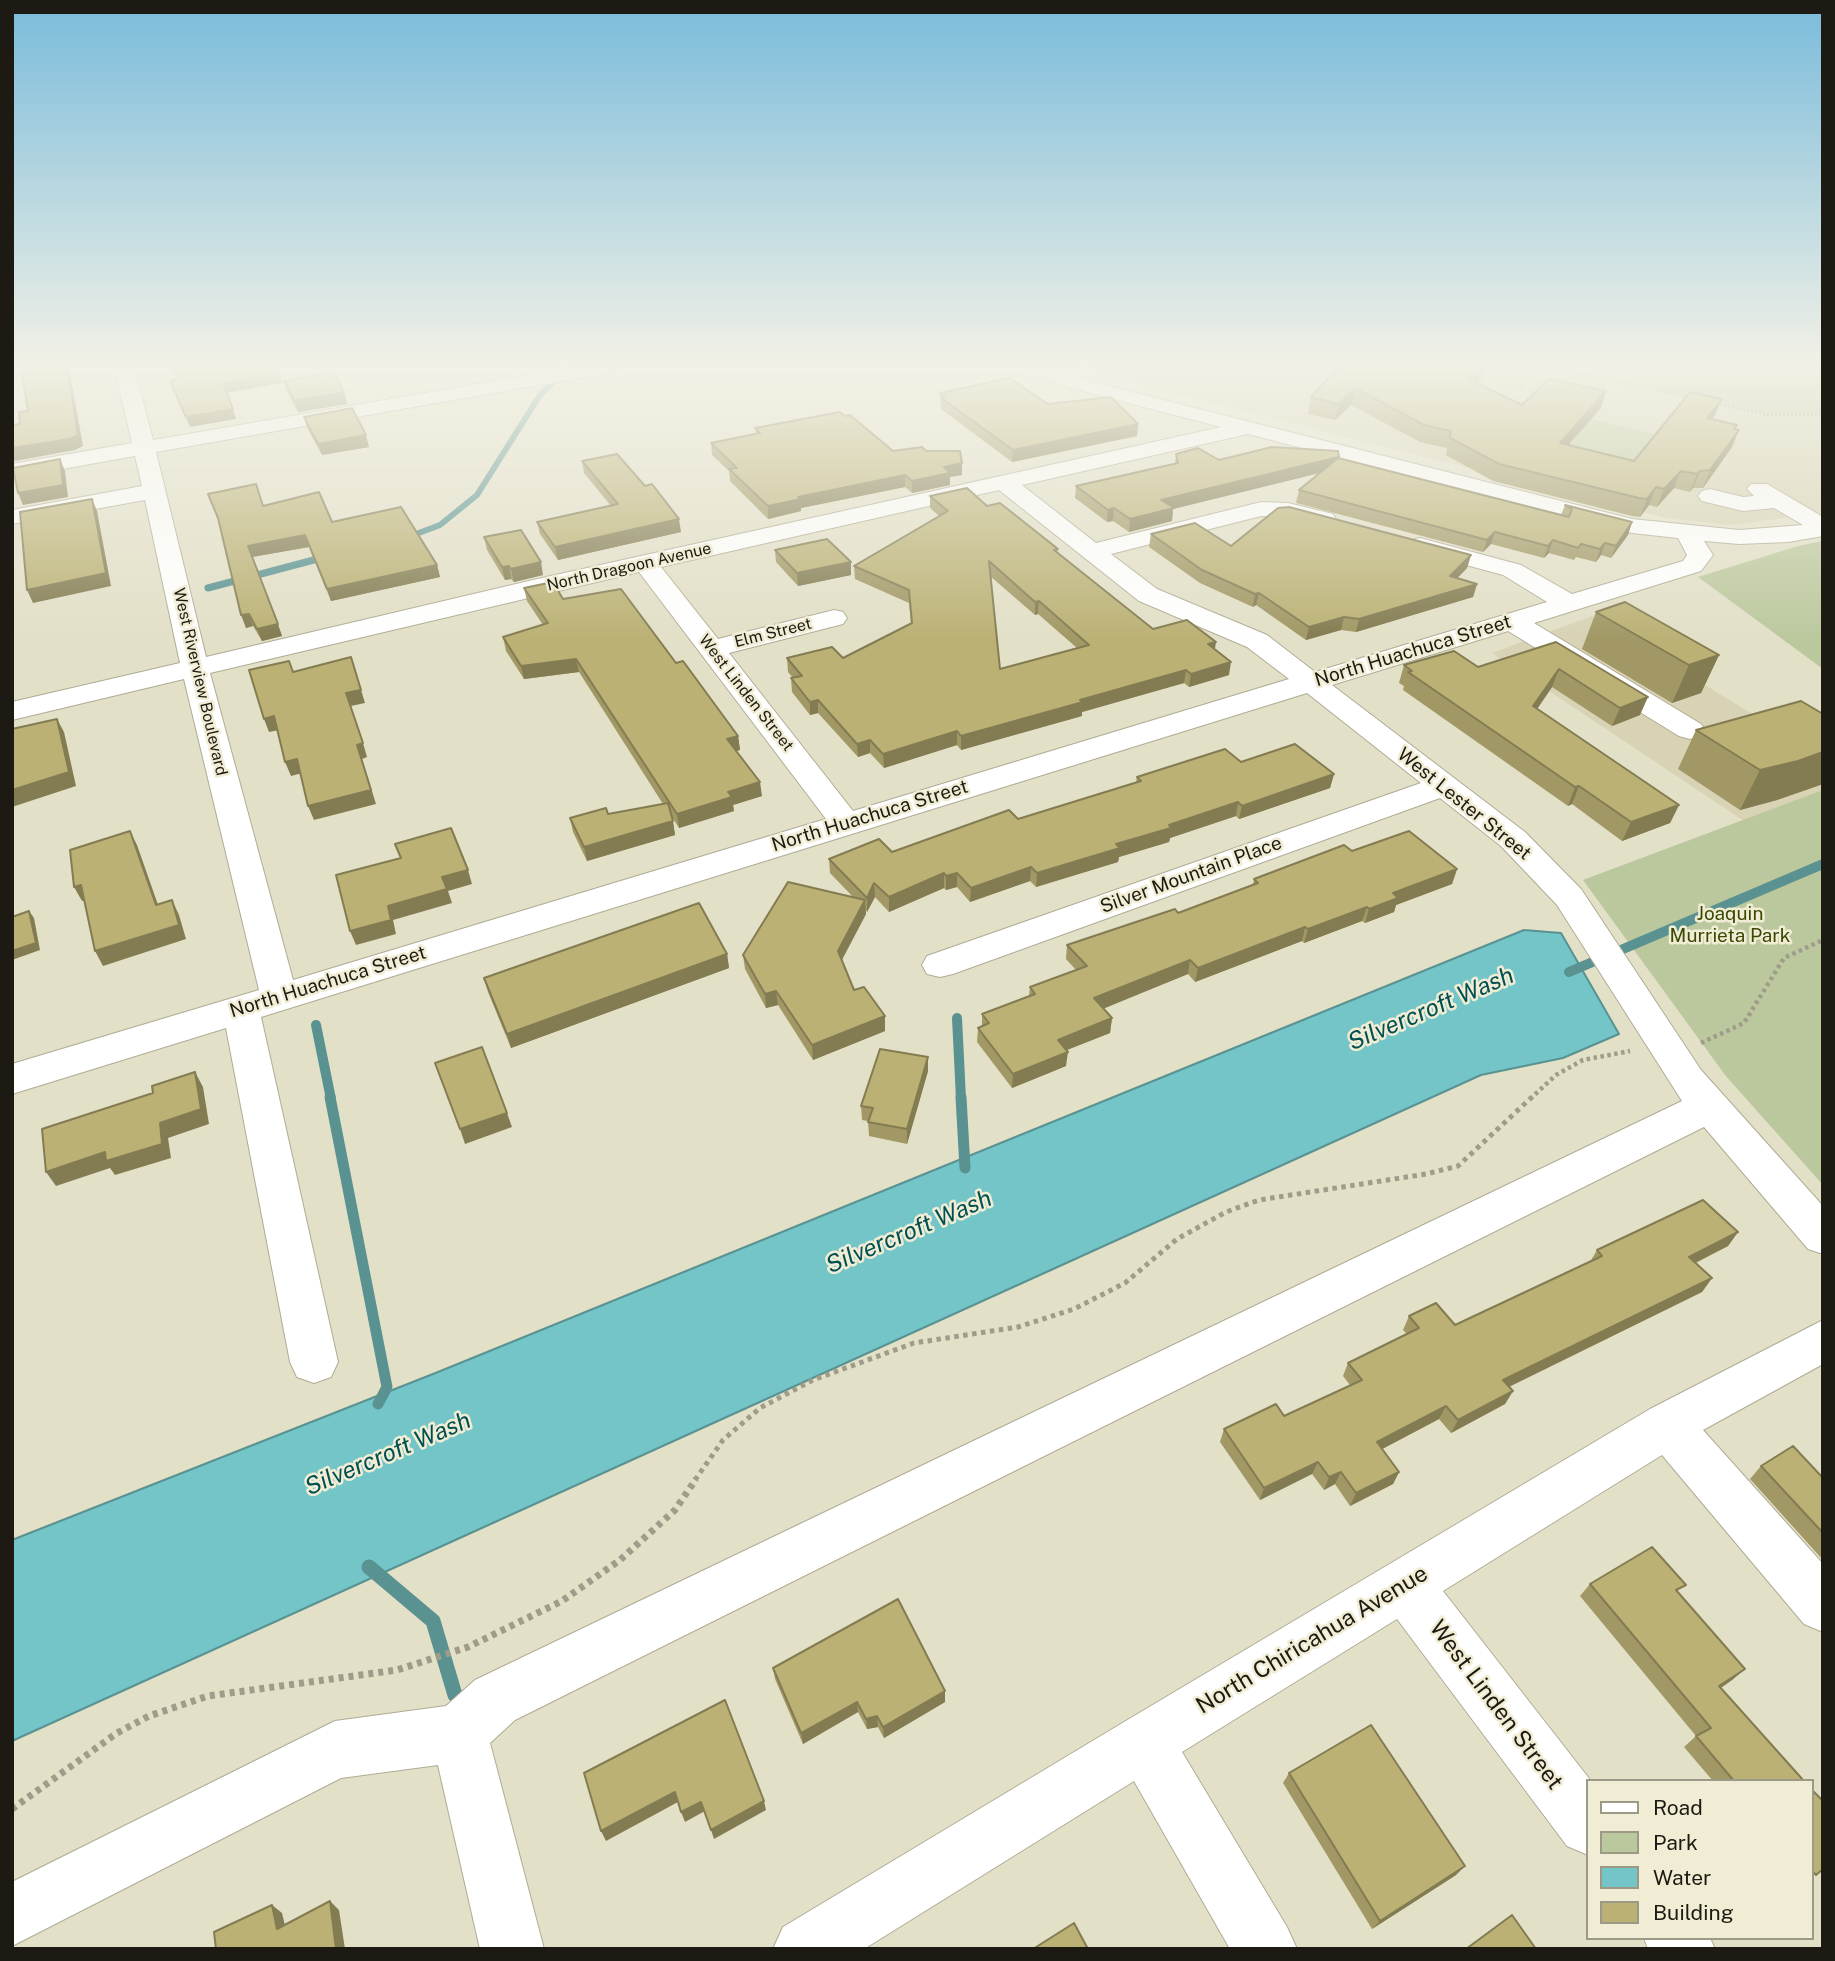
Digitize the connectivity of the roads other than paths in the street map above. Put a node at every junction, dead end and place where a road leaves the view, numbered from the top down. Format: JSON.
{"nodes":[{"id":1,"x":82,"y":459,"type":"edge"},
{"id":2,"x":149,"y":459,"type":"edge"},
{"id":3,"x":1109,"y":459,"type":"edge"},
{"id":4,"x":1365,"y":459,"type":"edge"},
{"id":5,"x":12,"y":471,"type":"edge"},
{"id":6,"x":1003,"y":482,"type":"junction"},
{"id":7,"x":156,"y":491,"type":"junction"},
{"id":8,"x":1710,"y":496,"type":"edge"},
{"id":9,"x":12,"y":517,"type":"edge"},
{"id":10,"x":1345,"y":525,"type":"edge"},
{"id":11,"x":1823,"y":528,"type":"edge"},
{"id":12,"x":1688,"y":534,"type":"junction"},
{"id":13,"x":1396,"y":539,"type":"edge"},
{"id":14,"x":1093,"y":551,"type":"junction"},
{"id":15,"x":646,"y":563,"type":"junction"},
{"id":16,"x":1568,"y":603,"type":"junction"},
{"id":17,"x":834,"y":618,"type":"dead end"},
{"id":18,"x":1511,"y":621,"type":"junction"},
{"id":19,"x":711,"y":649,"type":"junction"},
{"id":20,"x":195,"y":668,"type":"junction"},
{"id":21,"x":1313,"y":681,"type":"junction"},
{"id":22,"x":12,"y":711,"type":"edge"},
{"id":23,"x":1690,"y":730,"type":"dead end"},
{"id":24,"x":1443,"y":786,"type":"junction"},
{"id":25,"x":846,"y":824,"type":"junction"},
{"id":26,"x":940,"y":965,"type":"dead end"},
{"id":27,"x":260,"y":1003,"type":"junction"},
{"id":28,"x":12,"y":1079,"type":"edge"},
{"id":29,"x":1709,"y":1106,"type":"junction"},
{"id":30,"x":1823,"y":1236,"type":"edge"},
{"id":31,"x":1823,"y":1340,"type":"edge"},
{"id":32,"x":314,"y":1362,"type":"dead end"},
{"id":33,"x":1667,"y":1425,"type":"junction"},
{"id":34,"x":1404,"y":1584,"type":"junction"},
{"id":35,"x":1823,"y":1605,"type":"edge"},
{"id":36,"x":459,"y":1733,"type":"junction"},
{"id":37,"x":1144,"y":1742,"type":"junction"},
{"id":38,"x":1587,"y":1824,"type":"edge"},
{"id":39,"x":12,"y":1915,"type":"edge"},
{"id":40,"x":823,"y":1944,"type":"edge"},
{"id":41,"x":512,"y":1949,"type":"edge"},
{"id":42,"x":1265,"y":1949,"type":"edge"}],
"edges":[{"from":1,"to":5,"type":"street"},
{"from":2,"to":7,"type":"street","name":"West Riverview Boulevard"},
{"from":3,"to":6,"type":"street","name":"North Dragoon Avenue"},
{"from":4,"to":12,"type":"street"},
{"from":6,"to":14,"type":"street","name":"West Lester Street"},
{"from":6,"to":15,"type":"street","name":"North Dragoon Avenue"},
{"from":7,"to":9,"type":"street"},
{"from":7,"to":20,"type":"street","name":"West Riverview Boulevard"},
{"from":8,"to":11,"type":"street"},
{"from":10,"to":14,"type":"street"},
{"from":11,"to":12,"type":"street"},
{"from":12,"to":16,"type":"street","name":"North Huachuca Street"},
{"from":13,"to":16,"type":"street"},
{"from":14,"to":21,"type":"street","name":"West Lester Street"},
{"from":15,"to":19,"type":"street","name":"West Linden Street"},
{"from":15,"to":20,"type":"street","name":"North Dragoon Avenue"},
{"from":16,"to":18,"type":"street","name":"North Huachuca Street"},
{"from":17,"to":19,"type":"street","name":"Elm Street"},
{"from":18,"to":21,"type":"street","name":"North Huachuca Street"},
{"from":18,"to":23,"type":"street"},
{"from":19,"to":25,"type":"street","name":"West Linden Street"},
{"from":20,"to":22,"type":"street","name":"North Dragoon Avenue"},
{"from":20,"to":27,"type":"street","name":"West Riverview Boulevard"},
{"from":21,"to":24,"type":"street","name":"West Lester Street"},
{"from":21,"to":25,"type":"street","name":"North Huachuca Street"},
{"from":24,"to":26,"type":"street","name":"Silver Mountain Place"},
{"from":24,"to":29,"type":"street","name":"West Lester Street"},
{"from":25,"to":27,"type":"street","name":"North Huachuca Street"},
{"from":27,"to":28,"type":"street","name":"North Huachuca Street"},
{"from":27,"to":32,"type":"street","name":"West Riverview Boulevard"},
{"from":29,"to":30,"type":"street","name":"West Lester Street"},
{"from":29,"to":36,"type":"street"},
{"from":31,"to":33,"type":"street","name":"North Chiricahua Avenue"},
{"from":33,"to":34,"type":"street","name":"North Chiricahua Avenue"},
{"from":33,"to":35,"type":"street"},
{"from":34,"to":37,"type":"street","name":"North Chiricahua Avenue"},
{"from":34,"to":38,"type":"street","name":"West Linden Street"},
{"from":36,"to":39,"type":"street"},
{"from":36,"to":41,"type":"street"},
{"from":37,"to":40,"type":"street","name":"North Chiricahua Avenue"},
{"from":37,"to":42,"type":"street"}]}
